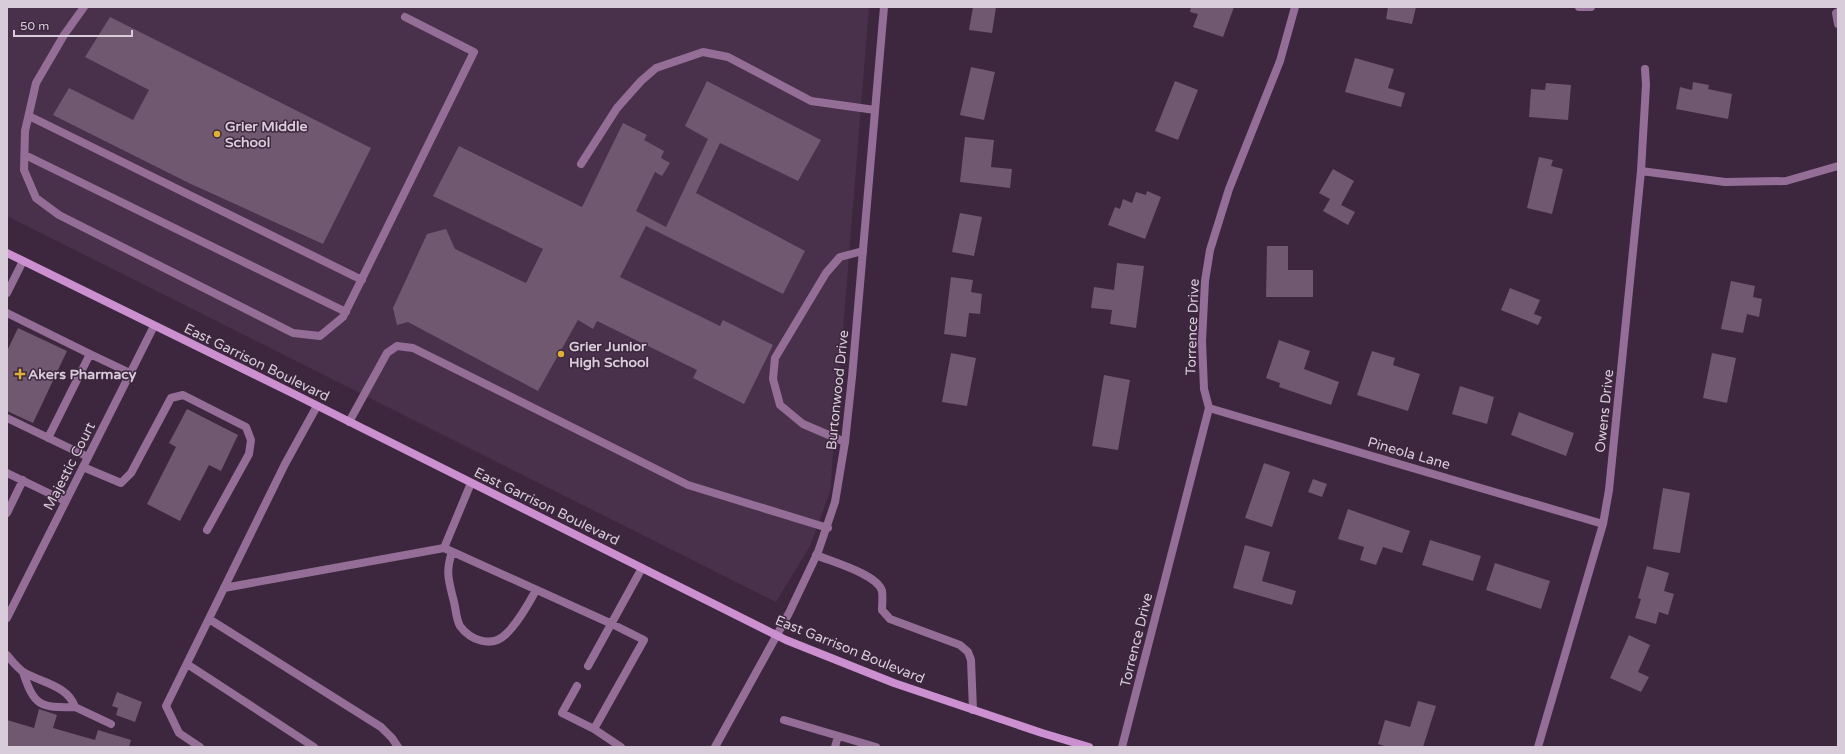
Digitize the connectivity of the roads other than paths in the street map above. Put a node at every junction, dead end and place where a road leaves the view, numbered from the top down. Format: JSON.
{"nodes":[{"id":1,"x":84,"y":7,"type":"edge"},
{"id":2,"x":884,"y":7,"type":"edge"},
{"id":3,"x":1295,"y":7,"type":"edge"},
{"id":4,"x":1579,"y":7,"type":"edge"},
{"id":5,"x":1591,"y":7,"type":"edge"},
{"id":6,"x":1838,"y":12,"type":"edge"},
{"id":7,"x":405,"y":17,"type":"dead end"},
{"id":8,"x":1838,"y":24,"type":"edge"},
{"id":9,"x":1645,"y":69,"type":"dead end"},
{"id":10,"x":875,"y":110,"type":"junction"},
{"id":11,"x":29,"y":116,"type":"junction"},
{"id":12,"x":25,"y":155,"type":"junction"},
{"id":13,"x":581,"y":164,"type":"dead end"},
{"id":14,"x":1838,"y":166,"type":"edge"},
{"id":15,"x":1641,"y":172,"type":"junction"},
{"id":16,"x":863,"y":251,"type":"junction"},
{"id":17,"x":7,"y":253,"type":"edge"},
{"id":18,"x":22,"y":261,"type":"junction"},
{"id":19,"x":362,"y":280,"type":"junction"},
{"id":20,"x":7,"y":292,"type":"edge"},
{"id":21,"x":346,"y":312,"type":"junction"},
{"id":22,"x":7,"y":313,"type":"edge"},
{"id":23,"x":154,"y":326,"type":"junction"},
{"id":24,"x":90,"y":354,"type":"junction"},
{"id":25,"x":130,"y":374,"type":"junction"},
{"id":26,"x":317,"y":406,"type":"junction"},
{"id":27,"x":1209,"y":408,"type":"junction"},
{"id":28,"x":7,"y":418,"type":"edge"},
{"id":29,"x":349,"y":422,"type":"junction"},
{"id":30,"x":48,"y":438,"type":"junction"},
{"id":31,"x":846,"y":442,"type":"junction"},
{"id":32,"x":88,"y":456,"type":"junction"},
{"id":33,"x":83,"y":467,"type":"junction"},
{"id":34,"x":7,"y":473,"type":"edge"},
{"id":35,"x":23,"y":480,"type":"junction"},
{"id":36,"x":471,"y":483,"type":"junction"},
{"id":37,"x":66,"y":501,"type":"junction"},
{"id":38,"x":7,"y":513,"type":"edge"},
{"id":39,"x":1603,"y":524,"type":"junction"},
{"id":40,"x":828,"y":528,"type":"junction"},
{"id":41,"x":207,"y":530,"type":"dead end"},
{"id":42,"x":444,"y":548,"type":"junction"},
{"id":43,"x":452,"y":552,"type":"junction"},
{"id":44,"x":816,"y":555,"type":"junction"},
{"id":45,"x":642,"y":568,"type":"junction"},
{"id":46,"x":224,"y":588,"type":"junction"},
{"id":47,"x":536,"y":590,"type":"junction"},
{"id":48,"x":7,"y":618,"type":"edge"},
{"id":49,"x":209,"y":619,"type":"junction"},
{"id":50,"x":612,"y":624,"type":"junction"},
{"id":51,"x":776,"y":634,"type":"junction"},
{"id":52,"x":7,"y":655,"type":"edge"},
{"id":53,"x":187,"y":664,"type":"junction"},
{"id":54,"x":588,"y":666,"type":"dead end"},
{"id":55,"x":23,"y":672,"type":"junction"},
{"id":56,"x":577,"y":686,"type":"dead end"},
{"id":57,"x":75,"y":707,"type":"junction"},
{"id":58,"x":973,"y":710,"type":"junction"},
{"id":59,"x":784,"y":720,"type":"dead end"},
{"id":60,"x":111,"y":724,"type":"dead end"},
{"id":61,"x":594,"y":729,"type":"junction"},
{"id":62,"x":838,"y":736,"type":"junction"},
{"id":63,"x":200,"y":747,"type":"edge"},
{"id":64,"x":314,"y":747,"type":"edge"},
{"id":65,"x":398,"y":747,"type":"edge"},
{"id":66,"x":621,"y":747,"type":"edge"},
{"id":67,"x":715,"y":747,"type":"edge"},
{"id":68,"x":835,"y":747,"type":"edge"},
{"id":69,"x":876,"y":747,"type":"edge"},
{"id":70,"x":1089,"y":747,"type":"edge"},
{"id":71,"x":1122,"y":747,"type":"edge"},
{"id":72,"x":1538,"y":747,"type":"edge"}],
"edges":[{"from":1,"to":11,"type":"street"},
{"from":2,"to":10,"type":"street","name":"Burtonwood Drive"},
{"from":3,"to":27,"type":"street","name":"Torrence Drive"},
{"from":4,"to":5,"type":"street"},
{"from":6,"to":8,"type":"street"},
{"from":7,"to":19,"type":"street"},
{"from":9,"to":15,"type":"street","name":"Owens Drive"},
{"from":10,"to":13,"type":"street"},
{"from":10,"to":16,"type":"street","name":"Burtonwood Drive"},
{"from":11,"to":12,"type":"street"},
{"from":11,"to":19,"type":"street"},
{"from":12,"to":21,"type":"street"},
{"from":12,"to":21,"type":"street"},
{"from":14,"to":15,"type":"street"},
{"from":15,"to":39,"type":"street","name":"Owens Drive"},
{"from":16,"to":31,"type":"street","name":"Burtonwood Drive"},
{"from":16,"to":31,"type":"street"},
{"from":17,"to":18,"type":"main road","name":"East Garrison Boulevard"},
{"from":18,"to":20,"type":"street"},
{"from":18,"to":23,"type":"main road","name":"East Garrison Boulevard"},
{"from":19,"to":21,"type":"street"},
{"from":22,"to":24,"type":"street"},
{"from":23,"to":25,"type":"street","name":"Majestic Court"},
{"from":23,"to":26,"type":"main road","name":"East Garrison Boulevard"},
{"from":24,"to":25,"type":"street"},
{"from":24,"to":30,"type":"street"},
{"from":25,"to":32,"type":"street","name":"Majestic Court"},
{"from":26,"to":29,"type":"main road","name":"East Garrison Boulevard"},
{"from":26,"to":46,"type":"street"},
{"from":27,"to":39,"type":"street","name":"Pineola Lane"},
{"from":27,"to":71,"type":"street","name":"Torrence Drive"},
{"from":28,"to":30,"type":"street"},
{"from":29,"to":36,"type":"main road","name":"East Garrison Boulevard"},
{"from":29,"to":40,"type":"street"},
{"from":30,"to":32,"type":"street"},
{"from":31,"to":40,"type":"street","name":"Burtonwood Drive"},
{"from":32,"to":33,"type":"street","name":"Majestic Court"},
{"from":33,"to":37,"type":"street","name":"Majestic Court"},
{"from":33,"to":41,"type":"street"},
{"from":34,"to":35,"type":"street"},
{"from":35,"to":37,"type":"street"},
{"from":35,"to":38,"type":"street"},
{"from":36,"to":42,"type":"street"},
{"from":36,"to":45,"type":"main road","name":"East Garrison Boulevard"},
{"from":37,"to":48,"type":"street","name":"Majestic Court"},
{"from":39,"to":72,"type":"street","name":"Owens Drive"},
{"from":40,"to":44,"type":"street","name":"Burtonwood Drive"},
{"from":42,"to":43,"type":"street"},
{"from":42,"to":46,"type":"street"},
{"from":43,"to":47,"type":"street"},
{"from":43,"to":47,"type":"street"},
{"from":44,"to":51,"type":"street","name":"Burtonwood Drive"},
{"from":44,"to":58,"type":"street"},
{"from":45,"to":50,"type":"street"},
{"from":45,"to":51,"type":"main road","name":"East Garrison Boulevard"},
{"from":46,"to":49,"type":"street"},
{"from":47,"to":50,"type":"street"},
{"from":49,"to":53,"type":"street"},
{"from":49,"to":65,"type":"street"},
{"from":50,"to":54,"type":"street"},
{"from":50,"to":61,"type":"street"},
{"from":51,"to":58,"type":"main road","name":"East Garrison Boulevard"},
{"from":51,"to":67,"type":"street","name":"Burtonwood Drive"},
{"from":52,"to":55,"type":"street"},
{"from":53,"to":63,"type":"street"},
{"from":53,"to":64,"type":"street"},
{"from":55,"to":57,"type":"street"},
{"from":55,"to":57,"type":"street"},
{"from":56,"to":61,"type":"street"},
{"from":57,"to":60,"type":"street"},
{"from":58,"to":70,"type":"main road","name":"East Garrison Boulevard"},
{"from":59,"to":62,"type":"street"},
{"from":61,"to":66,"type":"street"},
{"from":62,"to":68,"type":"street"},
{"from":62,"to":69,"type":"street"}]}
